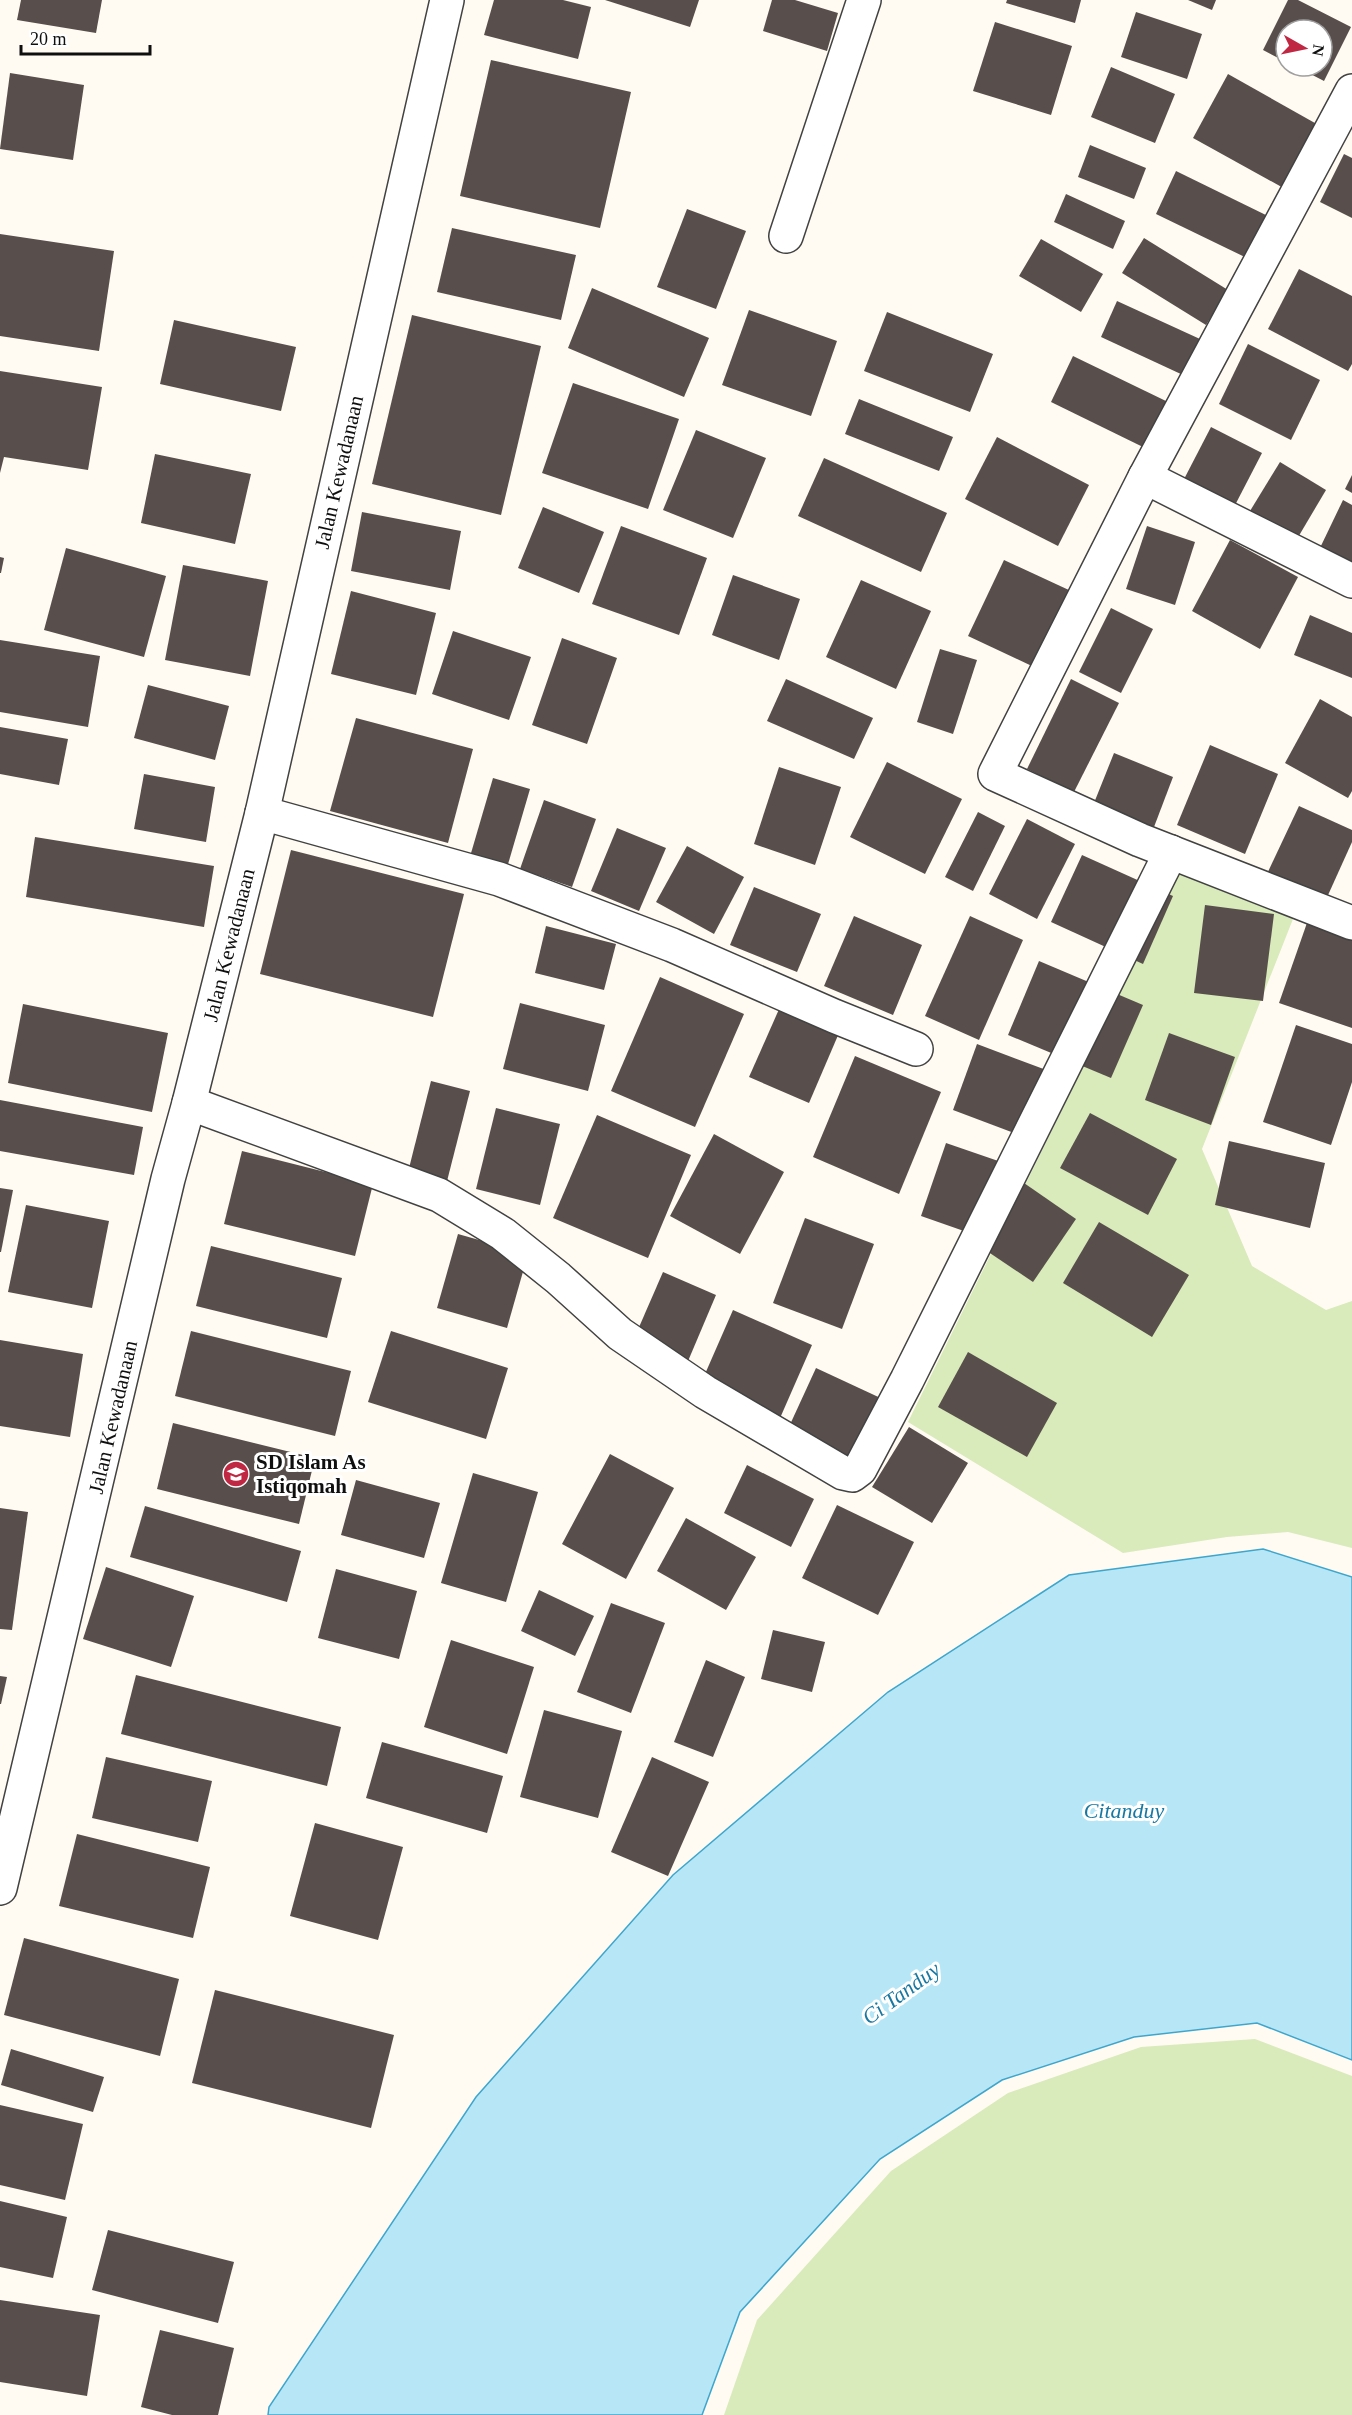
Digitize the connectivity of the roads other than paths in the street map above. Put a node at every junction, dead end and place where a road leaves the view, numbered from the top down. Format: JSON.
{"nodes":[{"id":1,"x":447,"y":0,"type":"edge"},
{"id":2,"x":864,"y":0,"type":"edge"},
{"id":3,"x":1352,"y":91,"type":"edge"},
{"id":4,"x":786,"y":236,"type":"dead end"},
{"id":5,"x":1145,"y":477,"type":"junction"},
{"id":6,"x":1352,"y":581,"type":"edge"},
{"id":7,"x":262,"y":813,"type":"junction"},
{"id":8,"x":1171,"y":852,"type":"junction"},
{"id":9,"x":1352,"y":923,"type":"edge"},
{"id":10,"x":916,"y":1049,"type":"dead end"},
{"id":11,"x":189,"y":1103,"type":"junction"},
{"id":12,"x":0,"y":1888,"type":"edge"}],
"edges":[{"from":1,"to":7,"type":"street","name":"Jalan Kewadanaan"},
{"from":2,"to":4,"type":"street"},
{"from":3,"to":5,"type":"street"},
{"from":5,"to":6,"type":"street"},
{"from":5,"to":8,"type":"street"},
{"from":7,"to":10,"type":"street"},
{"from":7,"to":11,"type":"street","name":"Jalan Kewadanaan"},
{"from":8,"to":9,"type":"street"},
{"from":8,"to":11,"type":"street"},
{"from":11,"to":12,"type":"street","name":"Jalan Kewadanaan"}]}
